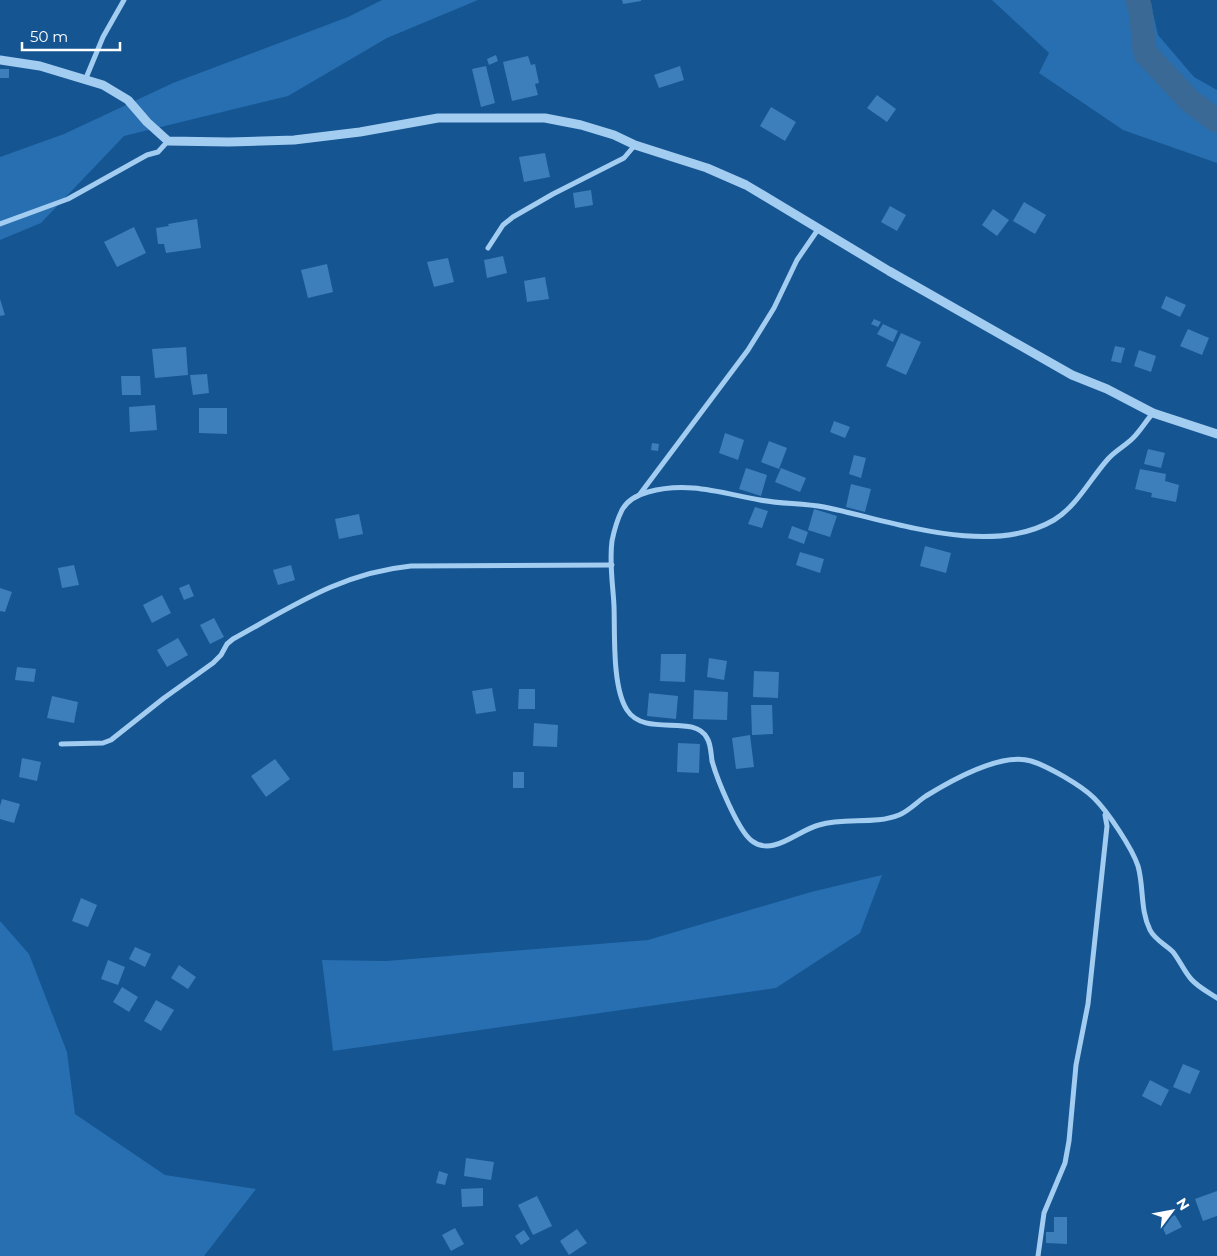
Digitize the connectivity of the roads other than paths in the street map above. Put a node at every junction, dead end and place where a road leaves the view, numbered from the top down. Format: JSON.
{"nodes":[{"id":1,"x":124,"y":0,"type":"edge"},
{"id":2,"x":0,"y":60,"type":"edge"},
{"id":3,"x":86,"y":78,"type":"junction"},
{"id":4,"x":168,"y":141,"type":"junction"},
{"id":5,"x":635,"y":145,"type":"junction"},
{"id":6,"x":0,"y":224,"type":"edge"},
{"id":7,"x":818,"y":228,"type":"junction"},
{"id":8,"x":488,"y":248,"type":"dead end"},
{"id":9,"x":1153,"y":413,"type":"junction"},
{"id":10,"x":1217,"y":434,"type":"edge"},
{"id":11,"x":639,"y":495,"type":"junction"},
{"id":12,"x":612,"y":565,"type":"junction"},
{"id":13,"x":61,"y":744,"type":"dead end"},
{"id":14,"x":1104,"y":812,"type":"junction"},
{"id":15,"x":1217,"y":998,"type":"edge"},
{"id":16,"x":1038,"y":1256,"type":"edge"}],
"edges":[{"from":1,"to":3,"type":"street"},
{"from":2,"to":3,"type":"street"},
{"from":3,"to":4,"type":"street"},
{"from":4,"to":5,"type":"street"},
{"from":4,"to":6,"type":"street"},
{"from":5,"to":7,"type":"street"},
{"from":5,"to":8,"type":"street"},
{"from":7,"to":9,"type":"street"},
{"from":7,"to":11,"type":"street"},
{"from":9,"to":10,"type":"street"},
{"from":9,"to":11,"type":"street"},
{"from":11,"to":12,"type":"street"},
{"from":12,"to":13,"type":"street"},
{"from":12,"to":14,"type":"street"},
{"from":14,"to":15,"type":"street"},
{"from":14,"to":16,"type":"street"}]}
